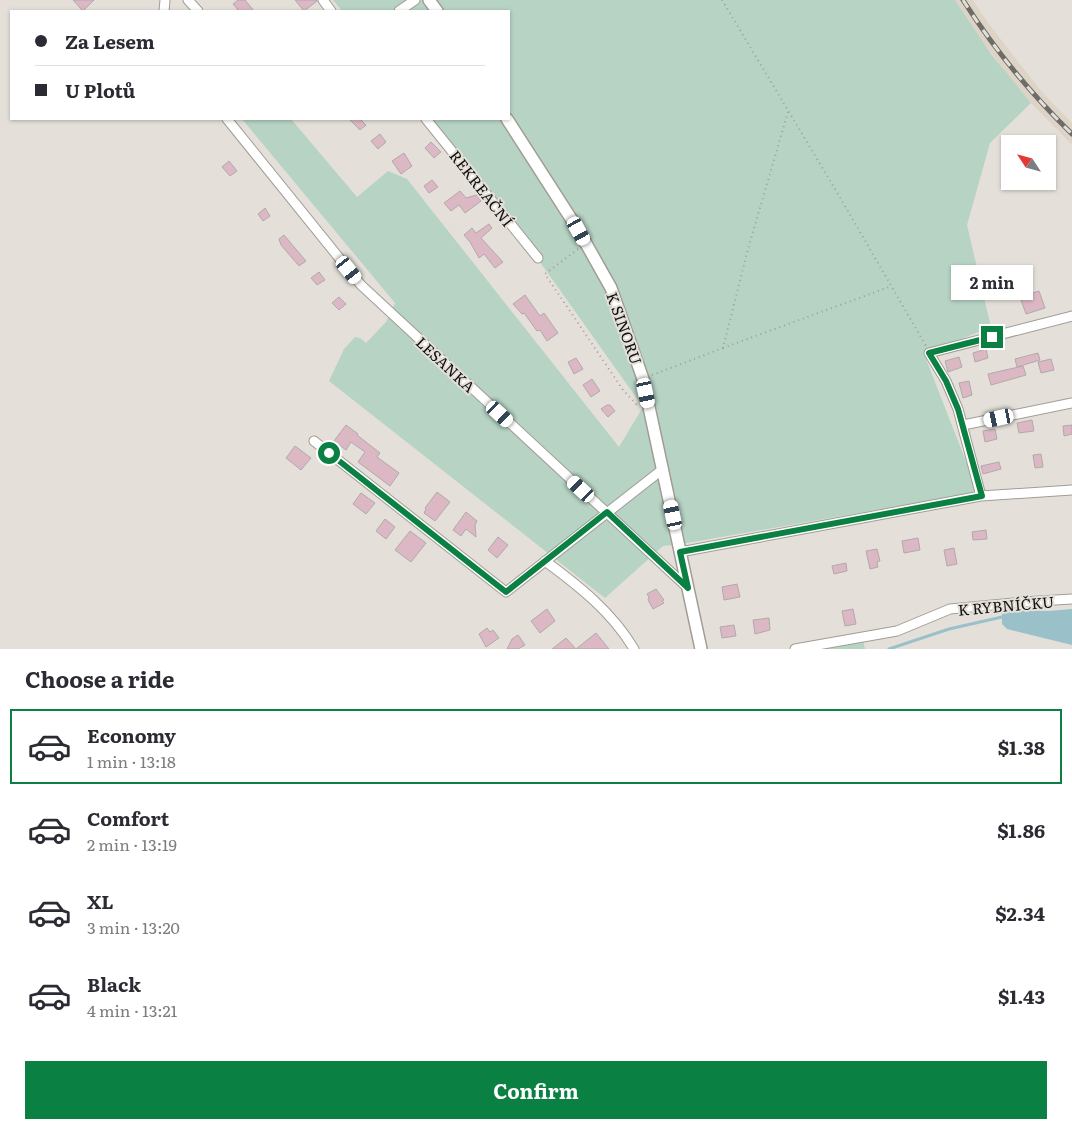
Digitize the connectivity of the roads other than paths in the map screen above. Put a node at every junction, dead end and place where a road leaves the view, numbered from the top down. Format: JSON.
{"nodes":[{"id":1,"x":188,"y":0,"type":"edge"},
{"id":2,"x":415,"y":0,"type":"edge"},
{"id":3,"x":197,"y":10,"type":"edge"},
{"id":4,"x":400,"y":10,"type":"edge"},
{"id":5,"x":228,"y":120,"type":"edge"},
{"id":6,"x":427,"y":120,"type":"edge"},
{"id":7,"x":508,"y":120,"type":"edge"},
{"id":8,"x":538,"y":258,"type":"dead end"},
{"id":9,"x":1072,"y":316,"type":"edge"},
{"id":10,"x":1072,"y":403,"type":"edge"},
{"id":11,"x":963,"y":426,"type":"junction"},
{"id":12,"x":314,"y":441,"type":"dead end"},
{"id":13,"x":663,"y":469,"type":"junction"},
{"id":14,"x":1072,"y":490,"type":"edge"},
{"id":15,"x":982,"y":496,"type":"junction"},
{"id":16,"x":607,"y":512,"type":"junction"},
{"id":17,"x":680,"y":552,"type":"junction"},
{"id":18,"x":545,"y":561,"type":"junction"},
{"id":19,"x":688,"y":588,"type":"junction"},
{"id":20,"x":1072,"y":599,"type":"edge"},
{"id":21,"x":634,"y":649,"type":"edge"},
{"id":22,"x":701,"y":649,"type":"edge"},
{"id":23,"x":795,"y":649,"type":"edge"}],
"edges":[{"from":1,"to":3,"type":"street"},
{"from":2,"to":4,"type":"street"},
{"from":5,"to":16,"type":"street","name":"LESANKA"},
{"from":6,"to":8,"type":"street","name":"REKREAČNÍ"},
{"from":7,"to":13,"type":"street","name":"K SINORU"},
{"from":9,"to":11,"type":"street"},
{"from":10,"to":11,"type":"street"},
{"from":11,"to":15,"type":"street"},
{"from":12,"to":18,"type":"street"},
{"from":13,"to":16,"type":"street"},
{"from":13,"to":17,"type":"street","name":"K SINORU"},
{"from":14,"to":15,"type":"street"},
{"from":15,"to":17,"type":"street"},
{"from":16,"to":18,"type":"street"},
{"from":16,"to":19,"type":"street","name":"LESANKA"},
{"from":17,"to":19,"type":"street","name":"K SINORU"},
{"from":18,"to":21,"type":"street"},
{"from":19,"to":22,"type":"street","name":"K SINORU"},
{"from":20,"to":23,"type":"street","name":"K RYBNÍČKU"}]}
